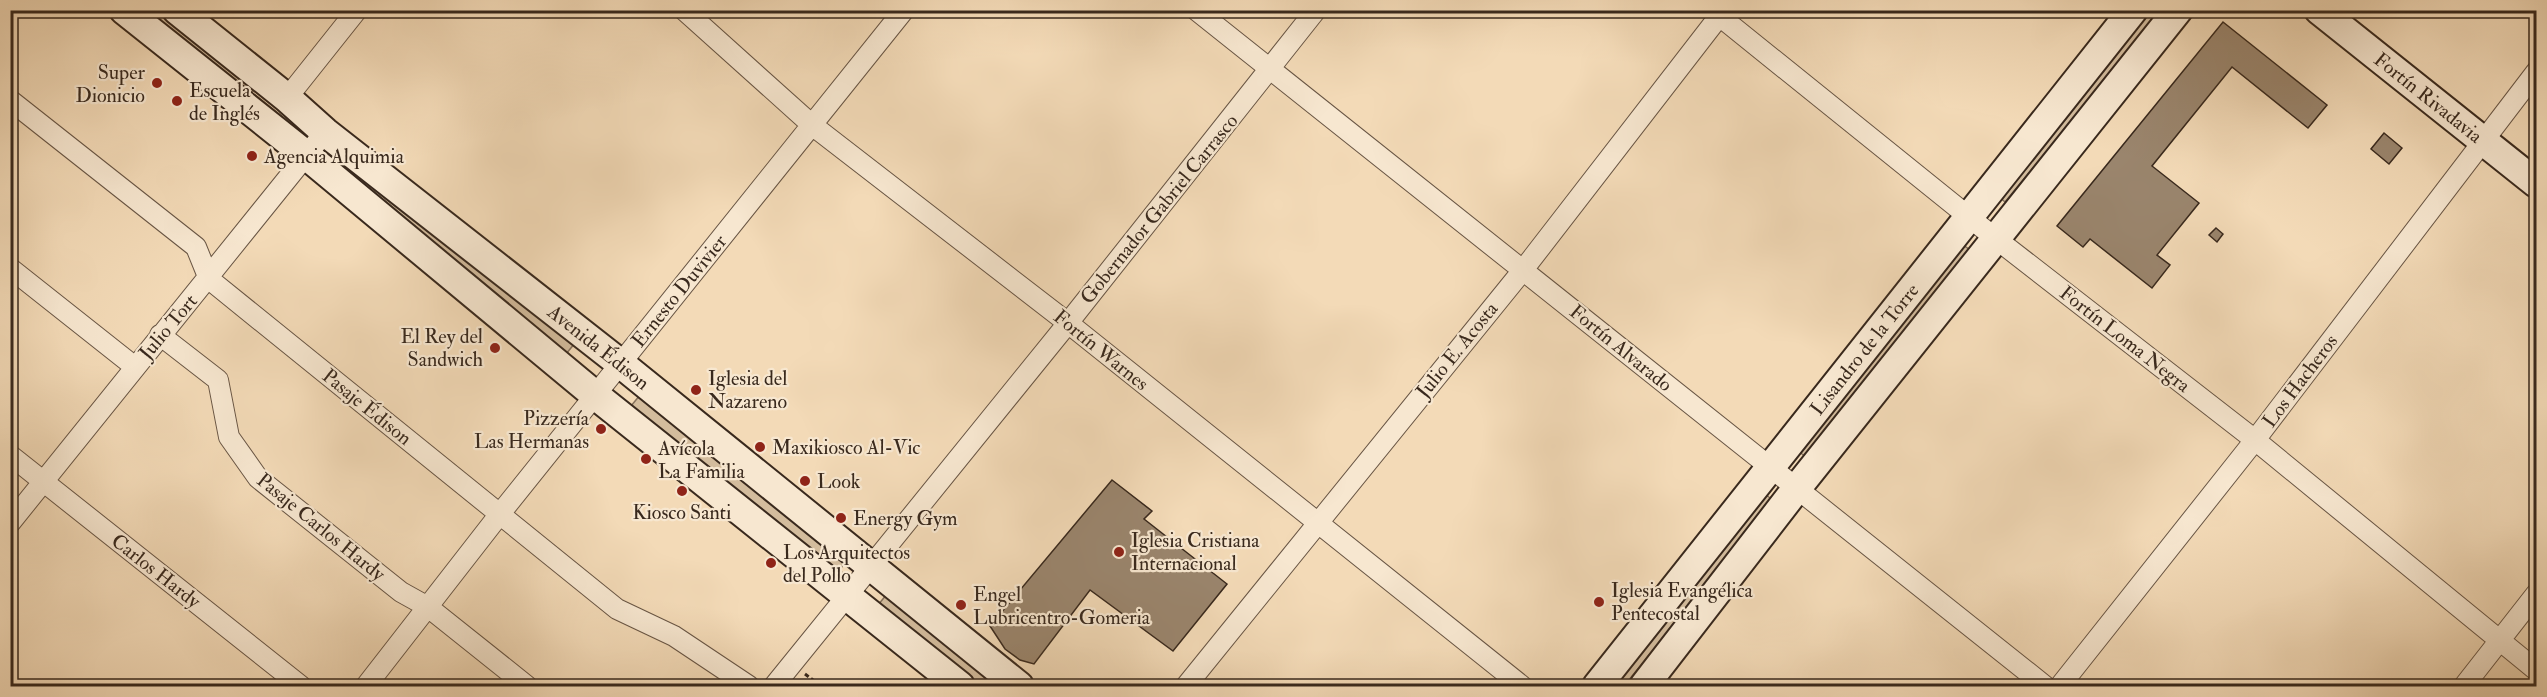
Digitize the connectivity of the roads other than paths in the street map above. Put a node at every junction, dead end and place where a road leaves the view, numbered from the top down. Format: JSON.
{"nodes":[{"id":1,"x":124,"y":10,"type":"edge"},
{"id":2,"x":177,"y":10,"type":"edge"},
{"id":3,"x":357,"y":10,"type":"edge"},
{"id":4,"x":684,"y":10,"type":"edge"},
{"id":5,"x":904,"y":10,"type":"edge"},
{"id":6,"x":1196,"y":10,"type":"edge"},
{"id":7,"x":1316,"y":10,"type":"edge"},
{"id":8,"x":2133,"y":10,"type":"edge"},
{"id":9,"x":2178,"y":10,"type":"edge"},
{"id":10,"x":2319,"y":10,"type":"edge"},
{"id":11,"x":1718,"y":12,"type":"edge"},
{"id":12,"x":1270,"y":70,"type":"junction"},
{"id":13,"x":2536,"y":72,"type":"edge"},
{"id":14,"x":287,"y":98,"type":"junction"},
{"id":15,"x":10,"y":100,"type":"edge"},
{"id":16,"x":812,"y":125,"type":"junction"},
{"id":17,"x":326,"y":132,"type":"junction"},
{"id":18,"x":2483,"y":141,"type":"junction"},
{"id":19,"x":306,"y":155,"type":"junction"},
{"id":20,"x":2536,"y":183,"type":"edge"},
{"id":21,"x":1969,"y":216,"type":"junction"},
{"id":22,"x":1995,"y":238,"type":"junction"},
{"id":23,"x":10,"y":268,"type":"edge"},
{"id":24,"x":1523,"y":270,"type":"junction"},
{"id":25,"x":209,"y":279,"type":"junction"},
{"id":26,"x":1068,"y":323,"type":"junction"},
{"id":27,"x":160,"y":335,"type":"junction"},
{"id":28,"x":621,"y":364,"type":"junction"},
{"id":29,"x":135,"y":367,"type":"junction"},
{"id":30,"x":595,"y":395,"type":"junction"},
{"id":31,"x":2255,"y":440,"type":"junction"},
{"id":32,"x":10,"y":455,"type":"edge"},
{"id":33,"x":1771,"y":467,"type":"junction"},
{"id":34,"x":43,"y":481,"type":"junction"},
{"id":35,"x":1797,"y":488,"type":"junction"},
{"id":36,"x":499,"y":515,"type":"junction"},
{"id":37,"x":10,"y":523,"type":"edge"},
{"id":38,"x":1316,"y":523,"type":"junction"},
{"id":39,"x":870,"y":568,"type":"junction"},
{"id":40,"x":2536,"y":594,"type":"edge"},
{"id":41,"x":847,"y":596,"type":"junction"},
{"id":42,"x":428,"y":607,"type":"junction"},
{"id":43,"x":2500,"y":640,"type":"junction"},
{"id":44,"x":2536,"y":670,"type":"edge"},
{"id":45,"x":301,"y":687,"type":"edge"},
{"id":46,"x":366,"y":687,"type":"edge"},
{"id":47,"x":527,"y":687,"type":"edge"},
{"id":48,"x":749,"y":687,"type":"edge"},
{"id":49,"x":774,"y":687,"type":"edge"},
{"id":50,"x":960,"y":687,"type":"edge"},
{"id":51,"x":1019,"y":687,"type":"edge"},
{"id":52,"x":1186,"y":687,"type":"edge"},
{"id":53,"x":1522,"y":687,"type":"edge"},
{"id":54,"x":1597,"y":687,"type":"edge"},
{"id":55,"x":1644,"y":687,"type":"edge"},
{"id":56,"x":2045,"y":687,"type":"edge"},
{"id":57,"x":2060,"y":687,"type":"edge"},
{"id":58,"x":2464,"y":687,"type":"edge"}],
"edges":[{"from":1,"to":19,"type":"main road","name":"Avenida Édison"},
{"from":2,"to":14,"type":"main road","name":"Avenida Édison"},
{"from":3,"to":14,"type":"street"},
{"from":4,"to":16,"type":"street","name":"Fortín Warnes"},
{"from":5,"to":16,"type":"street","name":"Ernesto Duvivier"},
{"from":6,"to":12,"type":"street","name":"Fortín Alvarado"},
{"from":7,"to":12,"type":"street","name":"Gobernador Gabriel Carrasco"},
{"from":8,"to":21,"type":"main road","name":"Lisandro de la Torre"},
{"from":9,"to":22,"type":"main road","name":"Lisandro de la Torre"},
{"from":10,"to":18,"type":"main road","name":"Fortín Rivadavia"},
{"from":11,"to":21,"type":"street","name":"Fortín Loma Negra"},
{"from":11,"to":24,"type":"street","name":"Julio E. Acosta"},
{"from":12,"to":24,"type":"street","name":"Fortín Alvarado"},
{"from":12,"to":26,"type":"street","name":"Gobernador Gabriel Carrasco"},
{"from":13,"to":18,"type":"street","name":"Los Hacheros"},
{"from":14,"to":17,"type":"main road","name":"Avenida Édison"},
{"from":15,"to":25,"type":"street","name":"Pasaje Édison"},
{"from":16,"to":26,"type":"street","name":"Fortín Warnes"},
{"from":16,"to":28,"type":"street","name":"Ernesto Duvivier"},
{"from":17,"to":19,"type":"street","name":"Julio Tort"},
{"from":17,"to":28,"type":"main road","name":"Avenida Édison"},
{"from":18,"to":20,"type":"main road","name":"Fortín Rivadavia"},
{"from":18,"to":31,"type":"street","name":"Los Hacheros"},
{"from":19,"to":25,"type":"street","name":"Julio Tort"},
{"from":19,"to":30,"type":"main road","name":"Avenida Édison"},
{"from":21,"to":22,"type":"street","name":"Fortín Loma Negra"},
{"from":21,"to":33,"type":"main road","name":"Lisandro de la Torre"},
{"from":22,"to":31,"type":"street","name":"Fortín Loma Negra"},
{"from":22,"to":35,"type":"main road","name":"Lisandro de la Torre"},
{"from":23,"to":29,"type":"street"},
{"from":24,"to":33,"type":"street","name":"Fortín Alvarado"},
{"from":24,"to":38,"type":"street","name":"Julio E. Acosta"},
{"from":25,"to":27,"type":"street","name":"Julio Tort"},
{"from":25,"to":36,"type":"street","name":"Pasaje Édison"},
{"from":26,"to":38,"type":"street","name":"Fortín Warnes"},
{"from":26,"to":39,"type":"street","name":"Gobernador Gabriel Carrasco"},
{"from":27,"to":29,"type":"street","name":"Julio Tort"},
{"from":27,"to":42,"type":"street","name":"Pasaje Carlos Hardy"},
{"from":28,"to":30,"type":"street","name":"Ernesto Duvivier"},
{"from":28,"to":39,"type":"main road","name":"Avenida Édison"},
{"from":29,"to":34,"type":"street","name":"Julio Tort"},
{"from":30,"to":36,"type":"street","name":"Ernesto Duvivier"},
{"from":30,"to":41,"type":"main road","name":"Avenida Édison"},
{"from":31,"to":43,"type":"street","name":"Fortín Loma Negra"},
{"from":31,"to":57,"type":"street","name":"Los Hacheros"},
{"from":32,"to":34,"type":"street","name":"Carlos Hardy"},
{"from":33,"to":35,"type":"street","name":"Fortín Alvarado"},
{"from":33,"to":54,"type":"main road","name":"Lisandro de la Torre"},
{"from":34,"to":37,"type":"street","name":"Julio Tort"},
{"from":34,"to":45,"type":"street","name":"Carlos Hardy"},
{"from":35,"to":55,"type":"main road","name":"Lisandro de la Torre"},
{"from":35,"to":56,"type":"street","name":"Fortín Alvarado"},
{"from":36,"to":42,"type":"street","name":"Ernesto Duvivier"},
{"from":36,"to":48,"type":"street","name":"Pasaje Édison"},
{"from":38,"to":52,"type":"street","name":"Julio E. Acosta"},
{"from":38,"to":53,"type":"street","name":"Fortín Warnes"},
{"from":39,"to":41,"type":"street","name":"Gobernador Gabriel Carrasco"},
{"from":39,"to":51,"type":"main road","name":"Avenida Édison"},
{"from":40,"to":43,"type":"street"},
{"from":41,"to":49,"type":"street","name":"Gobernador Gabriel Carrasco"},
{"from":41,"to":50,"type":"main road","name":"Avenida Édison"},
{"from":42,"to":46,"type":"street","name":"Ernesto Duvivier"},
{"from":42,"to":47,"type":"street","name":"Pasaje Carlos Hardy"},
{"from":43,"to":44,"type":"street","name":"Fortín Loma Negra"},
{"from":43,"to":58,"type":"street"}]}
